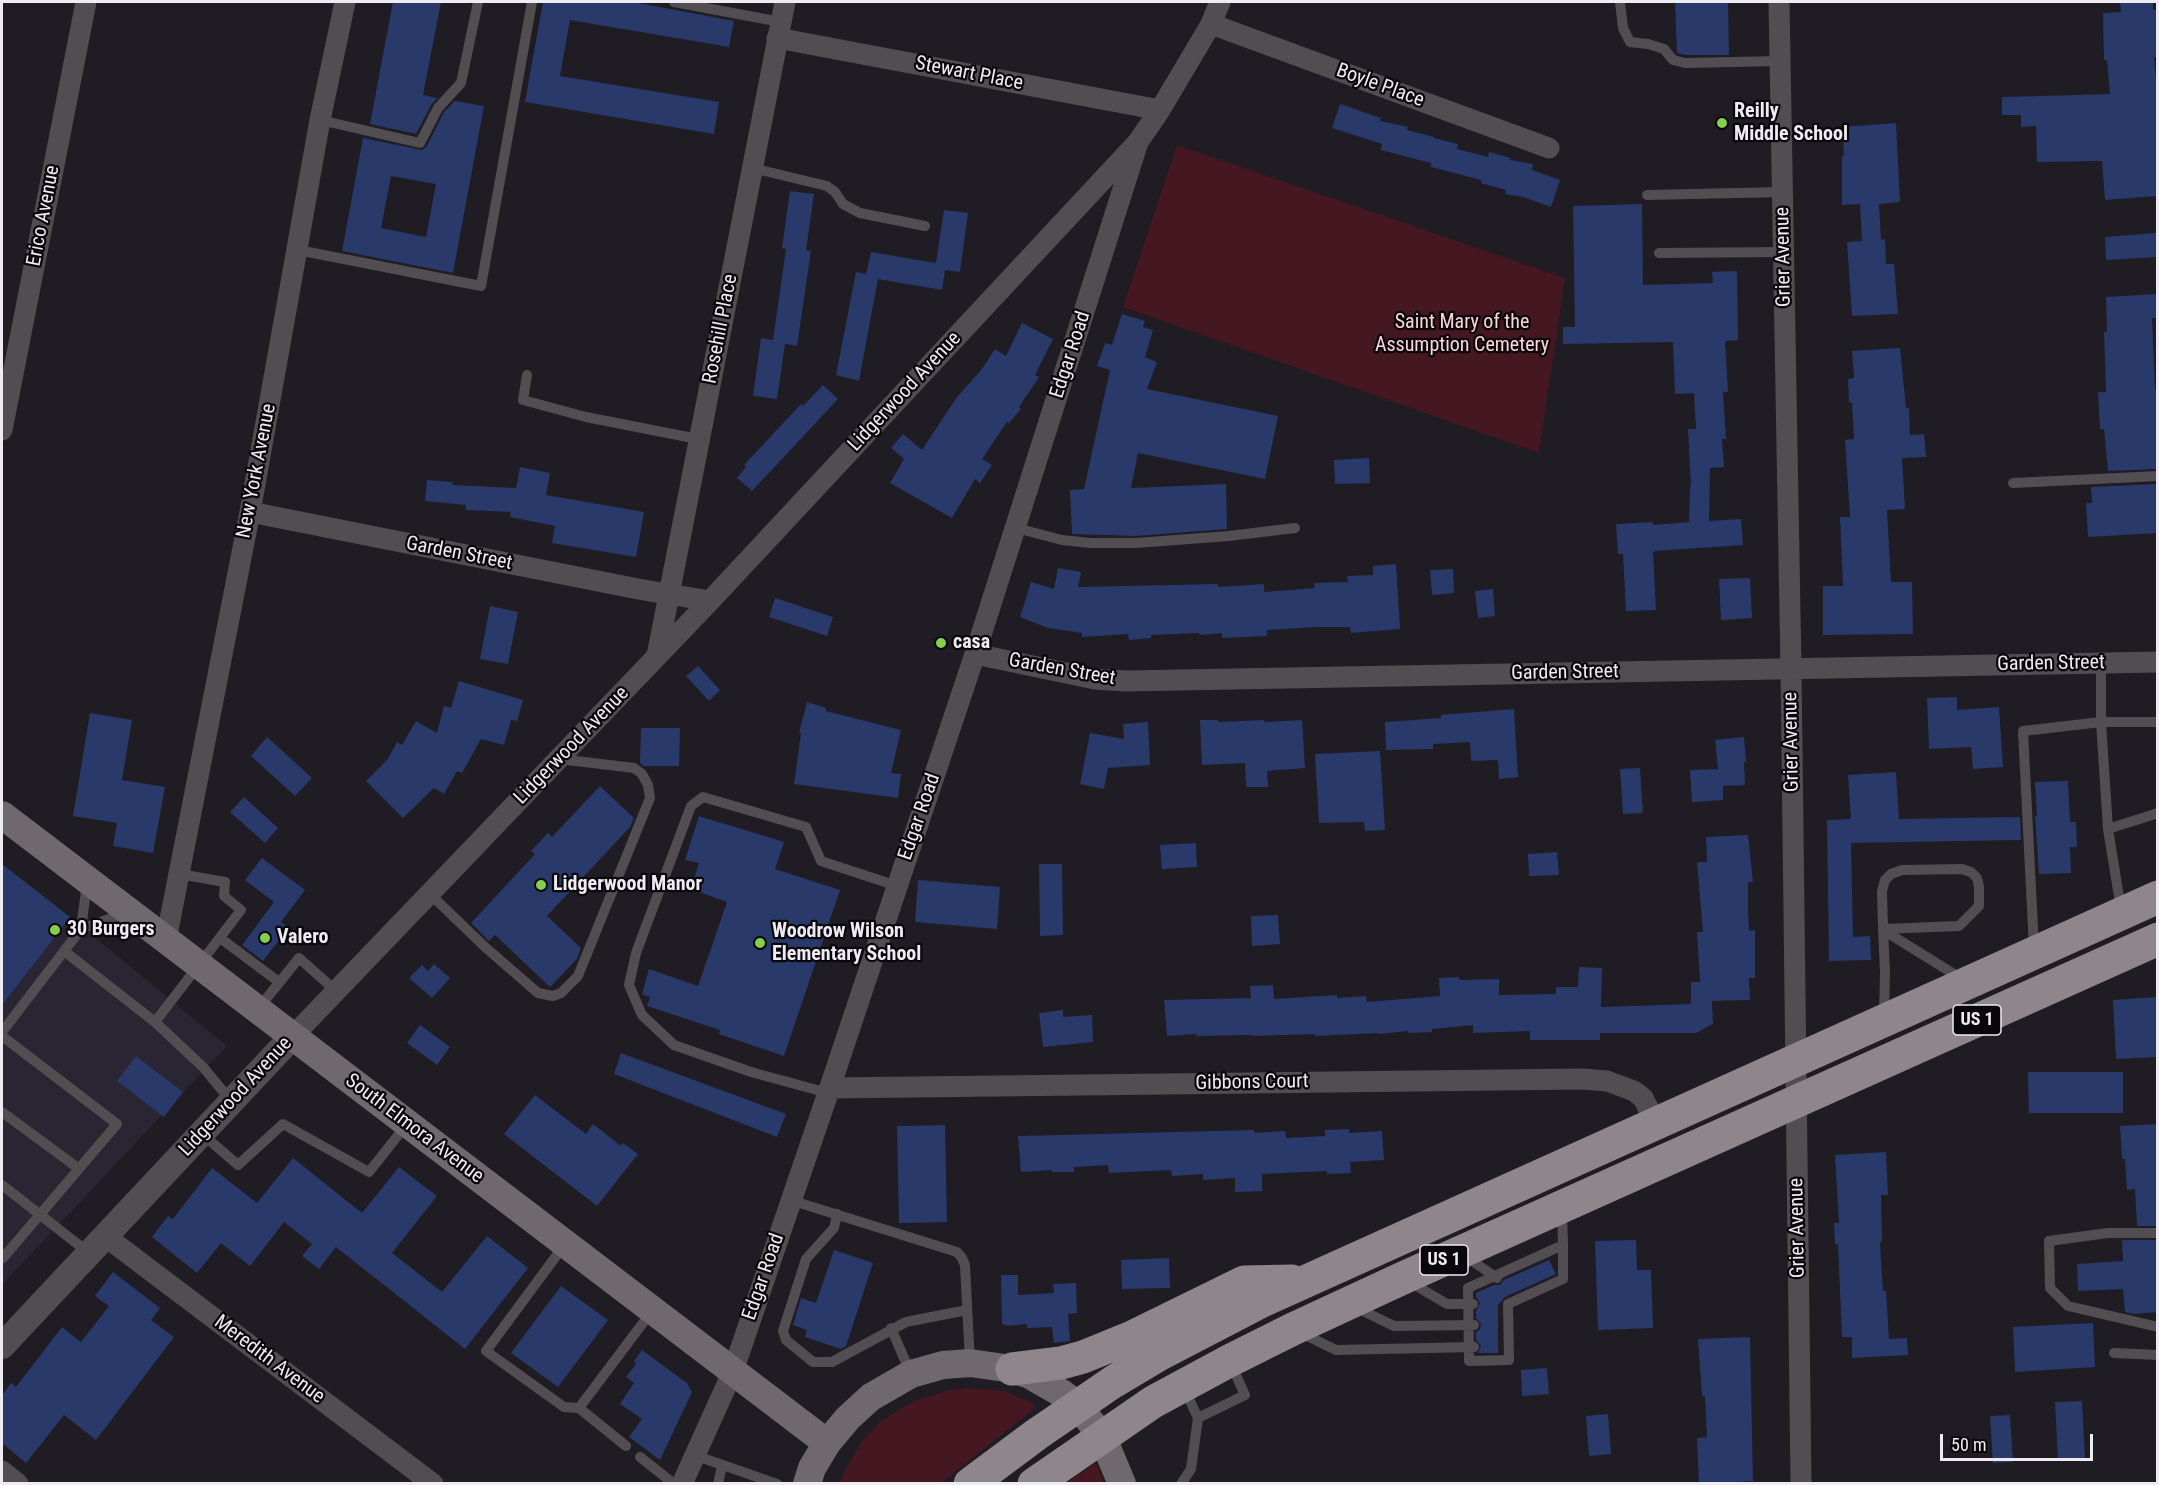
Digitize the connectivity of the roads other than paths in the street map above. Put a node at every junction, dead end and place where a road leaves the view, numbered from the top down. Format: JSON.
{"nodes":[{"id":1,"x":86,"y":2,"type":"edge"},
{"id":2,"x":345,"y":2,"type":"edge"},
{"id":3,"x":478,"y":2,"type":"edge"},
{"id":4,"x":531,"y":2,"type":"edge"},
{"id":5,"x":674,"y":2,"type":"edge"},
{"id":6,"x":1220,"y":2,"type":"edge"},
{"id":7,"x":1620,"y":2,"type":"edge"},
{"id":8,"x":1779,"y":2,"type":"edge"},
{"id":9,"x":781,"y":20,"type":"edge"},
{"id":10,"x":1211,"y":24,"type":"junction"},
{"id":11,"x":1780,"y":61,"type":"junction"},
{"id":12,"x":1160,"y":110,"type":"junction"},
{"id":13,"x":320,"y":120,"type":"junction"},
{"id":14,"x":1138,"y":142,"type":"junction"},
{"id":15,"x":1549,"y":148,"type":"dead end"},
{"id":16,"x":752,"y":168,"type":"junction"},
{"id":17,"x":1783,"y":192,"type":"junction"},
{"id":18,"x":1647,"y":195,"type":"dead end"},
{"id":19,"x":925,"y":226,"type":"dead end"},
{"id":20,"x":297,"y":250,"type":"junction"},
{"id":21,"x":1784,"y":252,"type":"junction"},
{"id":22,"x":1659,"y":253,"type":"dead end"},
{"id":23,"x":527,"y":375,"type":"dead end"},
{"id":24,"x":2,"y":430,"type":"edge"},
{"id":25,"x":698,"y":439,"type":"junction"},
{"id":26,"x":2157,"y":476,"type":"edge"},
{"id":27,"x":2013,"y":483,"type":"dead end"},
{"id":28,"x":250,"y":512,"type":"junction"},
{"id":29,"x":1016,"y":528,"type":"junction"},
{"id":30,"x":1295,"y":528,"type":"dead end"},
{"id":31,"x":669,"y":595,"type":"junction"},
{"id":32,"x":710,"y":601,"type":"junction"},
{"id":33,"x":975,"y":654,"type":"junction"},
{"id":34,"x":657,"y":656,"type":"junction"},
{"id":35,"x":2157,"y":662,"type":"edge"},
{"id":36,"x":2101,"y":663,"type":"junction"},
{"id":37,"x":1791,"y":668,"type":"junction"},
{"id":38,"x":2101,"y":722,"type":"junction"},
{"id":39,"x":2157,"y":722,"type":"edge"},
{"id":40,"x":559,"y":759,"type":"junction"},
{"id":41,"x":2157,"y":813,"type":"edge"},
{"id":42,"x":2,"y":815,"type":"edge"},
{"id":43,"x":2108,"y":829,"type":"junction"},
{"id":44,"x":179,"y":874,"type":"junction"},
{"id":45,"x":88,"y":880,"type":"junction"},
{"id":46,"x":897,"y":886,"type":"junction"},
{"id":47,"x":429,"y":894,"type":"junction"},
{"id":48,"x":2157,"y":897,"type":"edge"},
{"id":49,"x":129,"y":912,"type":"junction"},
{"id":50,"x":2122,"y":912,"type":"junction"},
{"id":51,"x":81,"y":929,"type":"junction"},
{"id":52,"x":1883,"y":929,"type":"junction"},
{"id":53,"x":220,"y":938,"type":"junction"},
{"id":54,"x":2157,"y":939,"type":"edge"},
{"id":55,"x":166,"y":940,"type":"junction"},
{"id":56,"x":64,"y":951,"type":"junction"},
{"id":57,"x":2034,"y":952,"type":"junction"},
{"id":58,"x":199,"y":965,"type":"junction"},
{"id":59,"x":279,"y":982,"type":"junction"},
{"id":60,"x":1967,"y":982,"type":"junction"},
{"id":61,"x":336,"y":991,"type":"junction"},
{"id":62,"x":257,"y":1009,"type":"junction"},
{"id":63,"x":1884,"y":1020,"type":"junction"},
{"id":64,"x":155,"y":1022,"type":"junction"},
{"id":65,"x":2,"y":1034,"type":"edge"},
{"id":66,"x":292,"y":1037,"type":"junction"},
{"id":67,"x":1796,"y":1060,"type":"junction"},
{"id":68,"x":829,"y":1090,"type":"junction"},
{"id":69,"x":231,"y":1101,"type":"junction"},
{"id":70,"x":1796,"y":1102,"type":"junction"},
{"id":71,"x":2,"y":1112,"type":"edge"},
{"id":72,"x":407,"y":1123,"type":"junction"},
{"id":73,"x":1656,"y":1123,"type":"junction"},
{"id":74,"x":201,"y":1133,"type":"junction"},
{"id":75,"x":78,"y":1168,"type":"junction"},
{"id":76,"x":2,"y":1185,"type":"edge"},
{"id":77,"x":790,"y":1200,"type":"junction"},
{"id":78,"x":1562,"y":1208,"type":"junction"},
{"id":79,"x":837,"y":1214,"type":"junction"},
{"id":80,"x":38,"y":1215,"type":"junction"},
{"id":81,"x":2157,"y":1233,"type":"edge"},
{"id":82,"x":97,"y":1244,"type":"junction"},
{"id":83,"x":565,"y":1244,"type":"junction"},
{"id":84,"x":1563,"y":1245,"type":"junction"},
{"id":85,"x":1460,"y":1253,"type":"junction"},
{"id":86,"x":2,"y":1257,"type":"edge"},
{"id":87,"x":1496,"y":1277,"type":"junction"},
{"id":88,"x":1402,"y":1278,"type":"junction"},
{"id":89,"x":1306,"y":1281,"type":"junction"},
{"id":90,"x":1347,"y":1303,"type":"junction"},
{"id":91,"x":1471,"y":1304,"type":"junction"},
{"id":92,"x":967,"y":1310,"type":"junction"},
{"id":93,"x":652,"y":1311,"type":"junction"},
{"id":94,"x":1471,"y":1326,"type":"junction"},
{"id":95,"x":2157,"y":1327,"type":"edge"},
{"id":96,"x":891,"y":1329,"type":"junction"},
{"id":97,"x":1293,"y":1329,"type":"junction"},
{"id":98,"x":2,"y":1346,"type":"edge"},
{"id":99,"x":1471,"y":1347,"type":"junction"},
{"id":100,"x":2114,"y":1353,"type":"dead end"},
{"id":101,"x":2157,"y":1354,"type":"edge"},
{"id":102,"x":1229,"y":1360,"type":"junction"},
{"id":103,"x":970,"y":1363,"type":"junction"},
{"id":104,"x":1012,"y":1369,"type":"junction"},
{"id":105,"x":733,"y":1371,"type":"junction"},
{"id":106,"x":911,"y":1374,"type":"junction"},
{"id":107,"x":1182,"y":1385,"type":"junction"},
{"id":108,"x":1077,"y":1405,"type":"junction"},
{"id":109,"x":579,"y":1408,"type":"junction"},
{"id":110,"x":1198,"y":1418,"type":"junction"},
{"id":111,"x":1102,"y":1436,"type":"junction"},
{"id":112,"x":827,"y":1443,"type":"junction"},
{"id":113,"x":626,"y":1446,"type":"dead end"},
{"id":114,"x":694,"y":1455,"type":"junction"},
{"id":115,"x":640,"y":1457,"type":"dead end"},
{"id":116,"x":722,"y":1466,"type":"junction"},
{"id":117,"x":2,"y":1471,"type":"edge"},
{"id":118,"x":18,"y":1484,"type":"edge"},
{"id":119,"x":433,"y":1484,"type":"edge"},
{"id":120,"x":674,"y":1484,"type":"edge"},
{"id":121,"x":682,"y":1484,"type":"edge"},
{"id":122,"x":718,"y":1484,"type":"edge"},
{"id":123,"x":777,"y":1484,"type":"edge"},
{"id":124,"x":807,"y":1484,"type":"edge"},
{"id":125,"x":970,"y":1484,"type":"edge"},
{"id":126,"x":1034,"y":1484,"type":"edge"},
{"id":127,"x":1122,"y":1484,"type":"edge"},
{"id":128,"x":1181,"y":1484,"type":"edge"},
{"id":129,"x":1801,"y":1484,"type":"edge"}],
"edges":[{"from":1,"to":24,"type":"street","name":"Erico Avenue"},
{"from":2,"to":13,"type":"street","name":"New York Avenue"},
{"from":3,"to":13,"type":"lane"},
{"from":4,"to":20,"type":"lane"},
{"from":5,"to":9,"type":"lane"},
{"from":6,"to":10,"type":"street"},
{"from":7,"to":11,"type":"lane"},
{"from":8,"to":11,"type":"street","name":"Grier Avenue"},
{"from":9,"to":12,"type":"street","name":"Stewart Place"},
{"from":9,"to":16,"type":"street","name":"Rosehill Place"},
{"from":10,"to":12,"type":"street"},
{"from":10,"to":15,"type":"street","name":"Boyle Place"},
{"from":11,"to":17,"type":"street","name":"Grier Avenue"},
{"from":12,"to":14,"type":"street"},
{"from":13,"to":20,"type":"street","name":"New York Avenue"},
{"from":14,"to":29,"type":"street","name":"Edgar Road"},
{"from":14,"to":32,"type":"street","name":"Lidgerwood Avenue"},
{"from":16,"to":19,"type":"lane"},
{"from":16,"to":25,"type":"street","name":"Rosehill Place"},
{"from":17,"to":18,"type":"lane"},
{"from":17,"to":21,"type":"street","name":"Grier Avenue"},
{"from":20,"to":28,"type":"street","name":"New York Avenue"},
{"from":21,"to":22,"type":"lane"},
{"from":21,"to":37,"type":"street","name":"Grier Avenue"},
{"from":23,"to":25,"type":"lane"},
{"from":25,"to":31,"type":"street","name":"Rosehill Place"},
{"from":26,"to":27,"type":"lane"},
{"from":28,"to":31,"type":"street","name":"Garden Street"},
{"from":28,"to":44,"type":"street","name":"New York Avenue"},
{"from":29,"to":30,"type":"lane"},
{"from":29,"to":33,"type":"street","name":"Edgar Road"},
{"from":31,"to":32,"type":"street","name":"Garden Street"},
{"from":31,"to":34,"type":"street","name":"Rosehill Place"},
{"from":32,"to":34,"type":"street","name":"Lidgerwood Avenue"},
{"from":33,"to":37,"type":"street","name":"Garden Street"},
{"from":33,"to":46,"type":"street","name":"Edgar Road"},
{"from":34,"to":40,"type":"street","name":"Lidgerwood Avenue"},
{"from":35,"to":36,"type":"street","name":"Garden Street"},
{"from":36,"to":37,"type":"street","name":"Garden Street"},
{"from":36,"to":38,"type":"lane"},
{"from":37,"to":67,"type":"street","name":"Grier Avenue"},
{"from":38,"to":39,"type":"lane"},
{"from":38,"to":43,"type":"lane"},
{"from":38,"to":57,"type":"lane"},
{"from":40,"to":47,"type":"street","name":"Lidgerwood Avenue"},
{"from":40,"to":47,"type":"lane"},
{"from":41,"to":43,"type":"lane"},
{"from":42,"to":45,"type":"main road","name":"South Elmora Avenue"},
{"from":43,"to":50,"type":"lane"},
{"from":44,"to":53,"type":"lane"},
{"from":44,"to":55,"type":"street","name":"New York Avenue"},
{"from":45,"to":49,"type":"main road","name":"South Elmora Avenue"},
{"from":45,"to":51,"type":"lane"},
{"from":46,"to":68,"type":"street","name":"Edgar Road"},
{"from":46,"to":68,"type":"lane"},
{"from":47,"to":61,"type":"street","name":"Lidgerwood Avenue"},
{"from":48,"to":50,"type":"highway","number":"US 1"},
{"from":49,"to":51,"type":"lane"},
{"from":49,"to":55,"type":"main road","name":"South Elmora Avenue"},
{"from":50,"to":57,"type":"highway","number":"US 1"},
{"from":51,"to":56,"type":"lane"},
{"from":52,"to":52,"type":"lane"},
{"from":52,"to":60,"type":"lane"},
{"from":52,"to":63,"type":"lane"},
{"from":53,"to":58,"type":"lane"},
{"from":53,"to":59,"type":"lane"},
{"from":54,"to":70,"type":"highway","number":"US 1"},
{"from":55,"to":58,"type":"main road","name":"South Elmora Avenue"},
{"from":56,"to":64,"type":"lane"},
{"from":56,"to":65,"type":"lane"},
{"from":57,"to":60,"type":"highway","number":"US 1"},
{"from":58,"to":62,"type":"main road","name":"South Elmora Avenue"},
{"from":58,"to":64,"type":"lane"},
{"from":59,"to":61,"type":"lane"},
{"from":59,"to":62,"type":"lane"},
{"from":60,"to":63,"type":"highway","number":"US 1"},
{"from":61,"to":66,"type":"street","name":"Lidgerwood Avenue"},
{"from":62,"to":66,"type":"main road","name":"South Elmora Avenue"},
{"from":63,"to":67,"type":"highway","number":"US 1"},
{"from":64,"to":69,"type":"lane"},
{"from":65,"to":75,"type":"lane"},
{"from":66,"to":69,"type":"street","name":"Lidgerwood Avenue"},
{"from":66,"to":72,"type":"main road","name":"South Elmora Avenue"},
{"from":67,"to":70,"type":"street","name":"Grier Avenue"},
{"from":67,"to":73,"type":"highway","number":"US 1"},
{"from":68,"to":73,"type":"street","name":"Gibbons Court"},
{"from":68,"to":77,"type":"street","name":"Edgar Road"},
{"from":69,"to":74,"type":"street","name":"Lidgerwood Avenue"},
{"from":70,"to":78,"type":"highway","number":"US 1"},
{"from":70,"to":129,"type":"street","name":"Grier Avenue"},
{"from":71,"to":75,"type":"lane"},
{"from":72,"to":74,"type":"lane"},
{"from":72,"to":83,"type":"main road","name":"South Elmora Avenue"},
{"from":73,"to":89,"type":"highway","number":"US 1"},
{"from":74,"to":82,"type":"street","name":"Lidgerwood Avenue"},
{"from":75,"to":80,"type":"lane"},
{"from":76,"to":80,"type":"lane"},
{"from":77,"to":79,"type":"lane"},
{"from":77,"to":105,"type":"street","name":"Edgar Road"},
{"from":78,"to":84,"type":"lane"},
{"from":78,"to":85,"type":"highway","number":"US 1"},
{"from":79,"to":92,"type":"lane"},
{"from":79,"to":96,"type":"lane"},
{"from":80,"to":82,"type":"lane"},
{"from":80,"to":86,"type":"lane"},
{"from":81,"to":95,"type":"lane"},
{"from":82,"to":98,"type":"street","name":"Lidgerwood Avenue"},
{"from":82,"to":119,"type":"street","name":"Meredith Avenue"},
{"from":83,"to":93,"type":"main road","name":"South Elmora Avenue"},
{"from":83,"to":109,"type":"lane"},
{"from":84,"to":87,"type":"lane"},
{"from":84,"to":99,"type":"lane"},
{"from":85,"to":87,"type":"lane"},
{"from":85,"to":88,"type":"highway","number":"US 1"},
{"from":87,"to":91,"type":"lane"},
{"from":88,"to":90,"type":"highway","number":"US 1"},
{"from":88,"to":91,"type":"lane"},
{"from":89,"to":104,"type":"highway"},
{"from":89,"to":108,"type":"highway","number":"US 1"},
{"from":90,"to":94,"type":"lane"},
{"from":90,"to":97,"type":"highway","number":"US 1"},
{"from":91,"to":94,"type":"lane"},
{"from":92,"to":96,"type":"lane"},
{"from":92,"to":103,"type":"lane"},
{"from":93,"to":105,"type":"main road","name":"South Elmora Avenue"},
{"from":93,"to":109,"type":"lane"},
{"from":94,"to":99,"type":"lane"},
{"from":96,"to":106,"type":"lane"},
{"from":97,"to":99,"type":"lane"},
{"from":97,"to":102,"type":"highway","number":"US 1"},
{"from":100,"to":101,"type":"lane"},
{"from":102,"to":107,"type":"highway","number":"US 1"},
{"from":102,"to":110,"type":"lane"},
{"from":103,"to":104,"type":"main road"},
{"from":103,"to":106,"type":"main road"},
{"from":104,"to":108,"type":"main road"},
{"from":105,"to":112,"type":"main road","name":"South Elmora Avenue"},
{"from":105,"to":114,"type":"street","name":"Edgar Road"},
{"from":106,"to":112,"type":"main road"},
{"from":107,"to":110,"type":"lane"},
{"from":107,"to":111,"type":"highway","number":"US 1"},
{"from":108,"to":111,"type":"main road"},
{"from":108,"to":125,"type":"highway"},
{"from":109,"to":113,"type":"lane"},
{"from":110,"to":128,"type":"lane"},
{"from":111,"to":126,"type":"highway","number":"US 1"},
{"from":111,"to":127,"type":"main road"},
{"from":112,"to":124,"type":"main road"},
{"from":114,"to":116,"type":"lane"},
{"from":114,"to":121,"type":"street","name":"Edgar Road"},
{"from":115,"to":120,"type":"lane"},
{"from":116,"to":122,"type":"lane"},
{"from":116,"to":123,"type":"lane"},
{"from":117,"to":118,"type":"street"}]}
